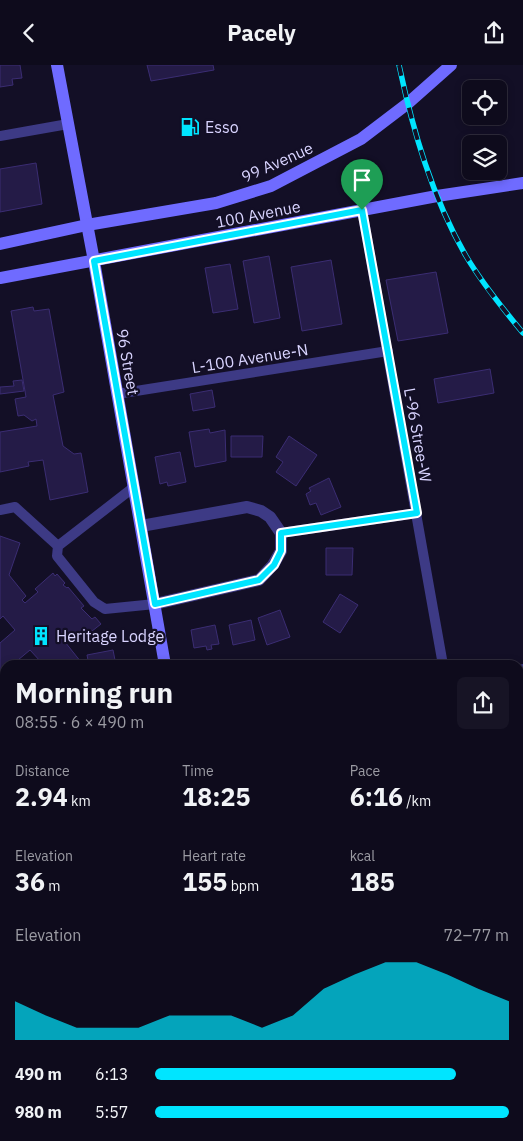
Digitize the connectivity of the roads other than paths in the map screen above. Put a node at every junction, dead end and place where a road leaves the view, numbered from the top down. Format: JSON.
{"nodes":[{"id":1,"x":57,"y":65,"type":"edge"},
{"id":2,"x":451,"y":65,"type":"edge"},
{"id":3,"x":68,"y":123,"type":"junction"},
{"id":4,"x":0,"y":135,"type":"edge"},
{"id":5,"x":523,"y":183,"type":"edge"},
{"id":6,"x":362,"y":210,"type":"junction"},
{"id":7,"x":87,"y":225,"type":"junction"},
{"id":8,"x":0,"y":244,"type":"edge"},
{"id":9,"x":94,"y":261,"type":"junction"},
{"id":10,"x":0,"y":278,"type":"edge"},
{"id":11,"x":388,"y":351,"type":"junction"},
{"id":12,"x":117,"y":394,"type":"junction"},
{"id":13,"x":134,"y":487,"type":"junction"},
{"id":14,"x":0,"y":510,"type":"edge"},
{"id":15,"x":417,"y":513,"type":"junction"},
{"id":16,"x":141,"y":526,"type":"junction"},
{"id":17,"x":281,"y":533,"type":"junction"},
{"id":18,"x":58,"y":546,"type":"junction"},
{"id":19,"x":155,"y":604,"type":"junction"},
{"id":20,"x":164,"y":660,"type":"edge"},
{"id":21,"x":442,"y":660,"type":"edge"}],
"edges":[{"from":1,"to":3,"type":"main road","name":"96 Street"},
{"from":2,"to":7,"type":"main road","name":"99 Avenue"},
{"from":3,"to":4,"type":"lane"},
{"from":3,"to":7,"type":"main road","name":"96 Street"},
{"from":5,"to":6,"type":"main road","name":"100 Avenue"},
{"from":6,"to":9,"type":"main road","name":"100 Avenue"},
{"from":6,"to":11,"type":"lane","name":"L-96 Stree-W"},
{"from":7,"to":8,"type":"main road"},
{"from":7,"to":9,"type":"main road","name":"96 Street"},
{"from":9,"to":10,"type":"main road","name":"100 Avenue"},
{"from":9,"to":12,"type":"main road","name":"96 Street"},
{"from":11,"to":12,"type":"lane","name":"L-100 Avenue-N"},
{"from":11,"to":15,"type":"lane","name":"L-96 Stree-W"},
{"from":12,"to":13,"type":"main road","name":"96 Street"},
{"from":13,"to":16,"type":"main road","name":"96 Street"},
{"from":13,"to":18,"type":"lane"},
{"from":14,"to":18,"type":"lane"},
{"from":15,"to":17,"type":"lane"},
{"from":15,"to":21,"type":"lane","name":"L-96 Stree-W"},
{"from":16,"to":17,"type":"street"},
{"from":16,"to":19,"type":"main road","name":"96 Street"},
{"from":17,"to":19,"type":"street"},
{"from":18,"to":19,"type":"lane"},
{"from":19,"to":20,"type":"main road","name":"96 Street"}]}
